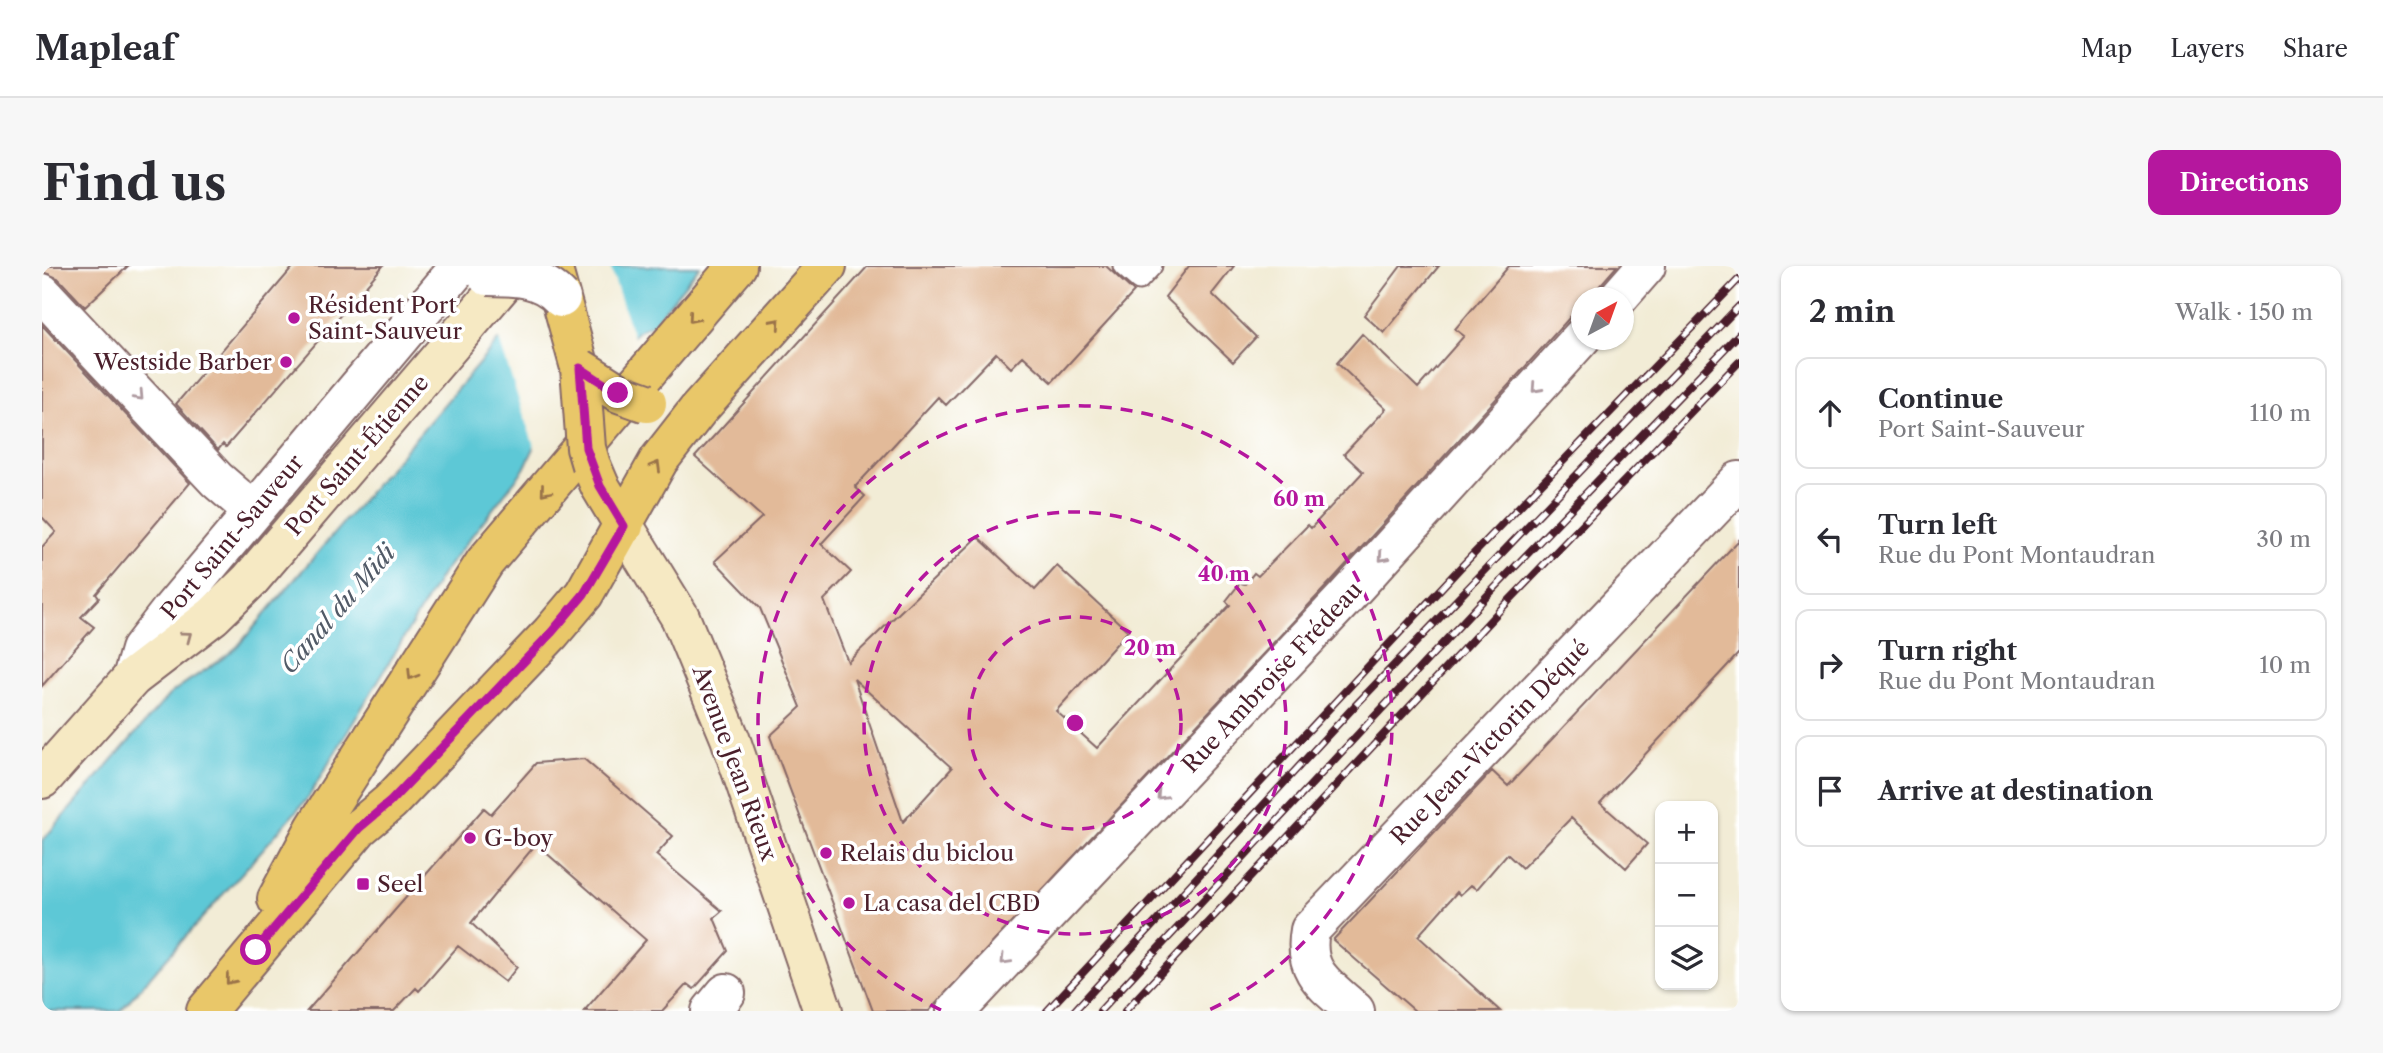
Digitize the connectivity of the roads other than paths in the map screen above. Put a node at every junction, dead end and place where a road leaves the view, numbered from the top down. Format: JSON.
{"nodes":[{"id":1,"x":737,"y":266,"type":"edge"},
{"id":2,"x":827,"y":266,"type":"edge"},
{"id":3,"x":1123,"y":266,"type":"edge"},
{"id":4,"x":1152,"y":266,"type":"edge"},
{"id":5,"x":1646,"y":266,"type":"edge"},
{"id":6,"x":489,"y":269,"type":"edge"},
{"id":7,"x":556,"y":282,"type":"edge"},
{"id":8,"x":1628,"y":287,"type":"edge"},
{"id":9,"x":43,"y":297,"type":"edge"},
{"id":10,"x":1571,"y":348,"type":"edge"},
{"id":11,"x":580,"y":368,"type":"junction"},
{"id":12,"x":698,"y":410,"type":"junction"},
{"id":13,"x":1739,"y":481,"type":"edge"},
{"id":14,"x":252,"y":510,"type":"junction"},
{"id":15,"x":624,"y":526,"type":"junction"},
{"id":16,"x":132,"y":678,"type":"junction"},
{"id":17,"x":42,"y":779,"type":"edge"},
{"id":18,"x":390,"y":802,"type":"junction"},
{"id":19,"x":256,"y":950,"type":"junction"},
{"id":20,"x":205,"y":1011,"type":"edge"},
{"id":21,"x":237,"y":1011,"type":"edge"},
{"id":22,"x":824,"y":1011,"type":"edge"},
{"id":23,"x":956,"y":1011,"type":"edge"},
{"id":24,"x":1355,"y":1011,"type":"edge"}],
"edges":[{"from":1,"to":19,"type":"main road","one_way":true},
{"from":12,"to":2,"type":"main road","one_way":true},
{"from":3,"to":4,"type":"lane"},
{"from":5,"to":8,"type":"street"},
{"from":6,"to":7,"type":"street","name":"Port Saint-Sauveur","bridge":true},
{"from":6,"to":14,"type":"street","name":"Port Saint-Sauveur"},
{"from":16,"to":6,"type":"main road","name":"Port Saint-Étienne","one_way":true},
{"from":7,"to":11,"type":"main road"},
{"from":9,"to":14,"type":"street","one_way":true},
{"from":10,"to":23,"type":"street","name":"Rue Ambroise Frédeau","one_way":true},
{"from":11,"to":12,"type":"main road","bridge":true},
{"from":11,"to":15,"type":"main road","bridge":true},
{"from":15,"to":12,"type":"main road","one_way":true},
{"from":13,"to":24,"type":"street","name":"Rue Jean-Victorin Déqué"},
{"from":14,"to":16,"type":"street","name":"Port Saint-Sauveur"},
{"from":15,"to":18,"type":"main road"},
{"from":15,"to":22,"type":"main road","name":"Avenue Jean Rieux"},
{"from":16,"to":17,"type":"main road","name":"Port Saint-Sauveur"},
{"from":18,"to":19,"type":"main road"},
{"from":18,"to":21,"type":"main road"},
{"from":19,"to":20,"type":"main road","one_way":true}]}
